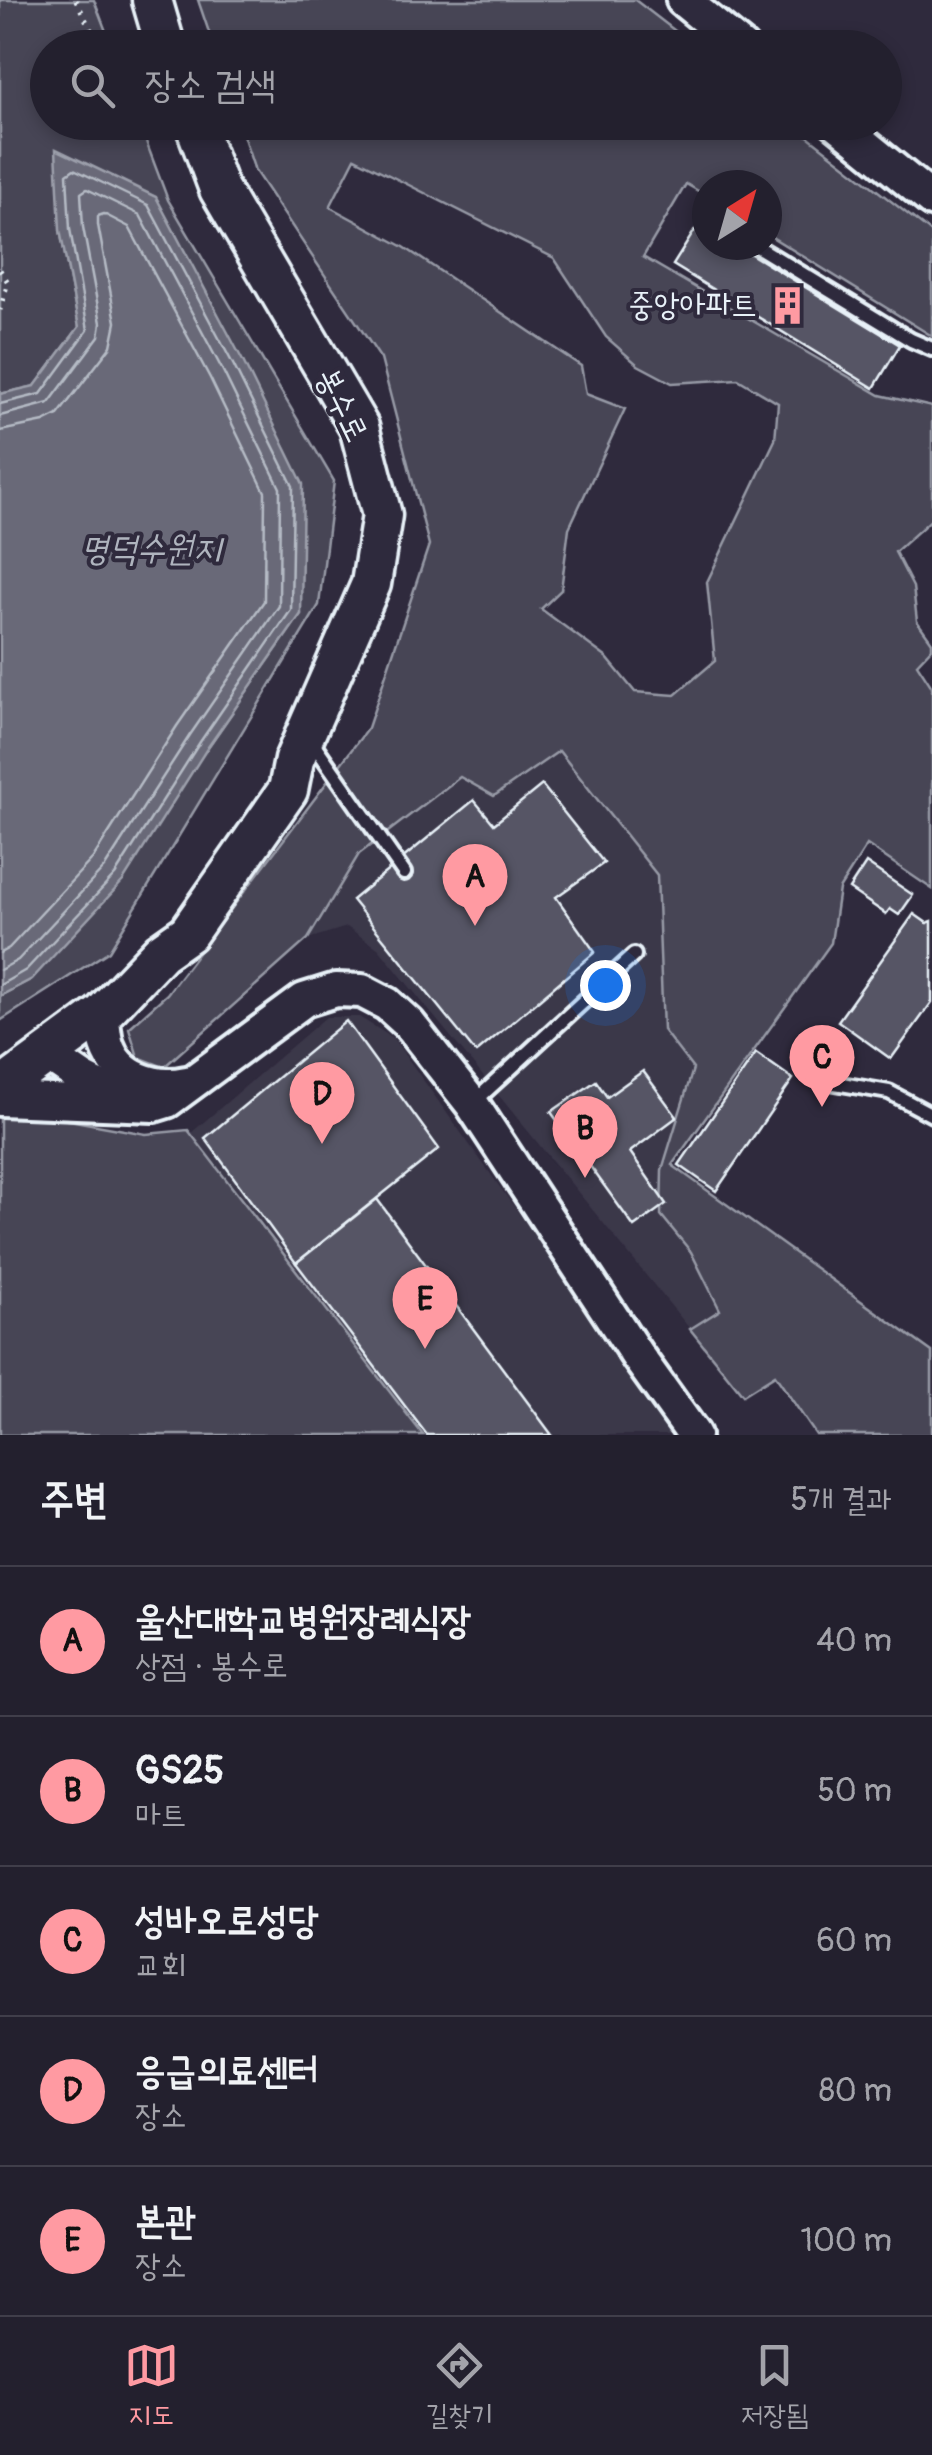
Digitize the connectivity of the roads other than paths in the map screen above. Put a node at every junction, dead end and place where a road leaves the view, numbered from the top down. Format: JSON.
{"nodes":[{"id":1,"x":152,"y":0,"type":"edge"},
{"id":2,"x":683,"y":0,"type":"edge"},
{"id":3,"x":161,"y":30,"type":"edge"},
{"id":4,"x":720,"y":30,"type":"edge"},
{"id":5,"x":201,"y":140,"type":"edge"},
{"id":6,"x":858,"y":140,"type":"edge"},
{"id":7,"x":932,"y":200,"type":"edge"},
{"id":8,"x":779,"y":260,"type":"edge"},
{"id":9,"x":932,"y":349,"type":"edge"},
{"id":10,"x":300,"y":747,"type":"junction"},
{"id":11,"x":404,"y":873,"type":"dead end"},
{"id":12,"x":634,"y":955,"type":"dead end"},
{"id":13,"x":102,"y":1014,"type":"junction"},
{"id":14,"x":48,"y":1054,"type":"junction"},
{"id":15,"x":208,"y":1072,"type":"junction"},
{"id":16,"x":823,"y":1080,"type":"dead end"},
{"id":17,"x":0,"y":1089,"type":"edge"},
{"id":18,"x":0,"y":1099,"type":"edge"},
{"id":19,"x":141,"y":1104,"type":"junction"},
{"id":20,"x":472,"y":1104,"type":"junction"},
{"id":21,"x":932,"y":1114,"type":"edge"},
{"id":22,"x":694,"y":1435,"type":"edge"}],
"edges":[{"from":1,"to":3,"type":"main road"},
{"from":2,"to":4,"type":"street"},
{"from":5,"to":10,"type":"main road","name":"봉수로"},
{"from":6,"to":7,"type":"street"},
{"from":8,"to":9,"type":"lane"},
{"from":10,"to":11,"type":"lane"},
{"from":10,"to":13,"type":"main road","name":"봉수로"},
{"from":12,"to":20,"type":"lane"},
{"from":13,"to":14,"type":"main road","name":"봉수로"},
{"from":13,"to":15,"type":"street"},
{"from":14,"to":17,"type":"main road","name":"봉수로"},
{"from":14,"to":19,"type":"street"},
{"from":15,"to":19,"type":"street"},
{"from":15,"to":20,"type":"street"},
{"from":16,"to":21,"type":"lane"},
{"from":18,"to":19,"type":"street"},
{"from":20,"to":22,"type":"street"}]}
